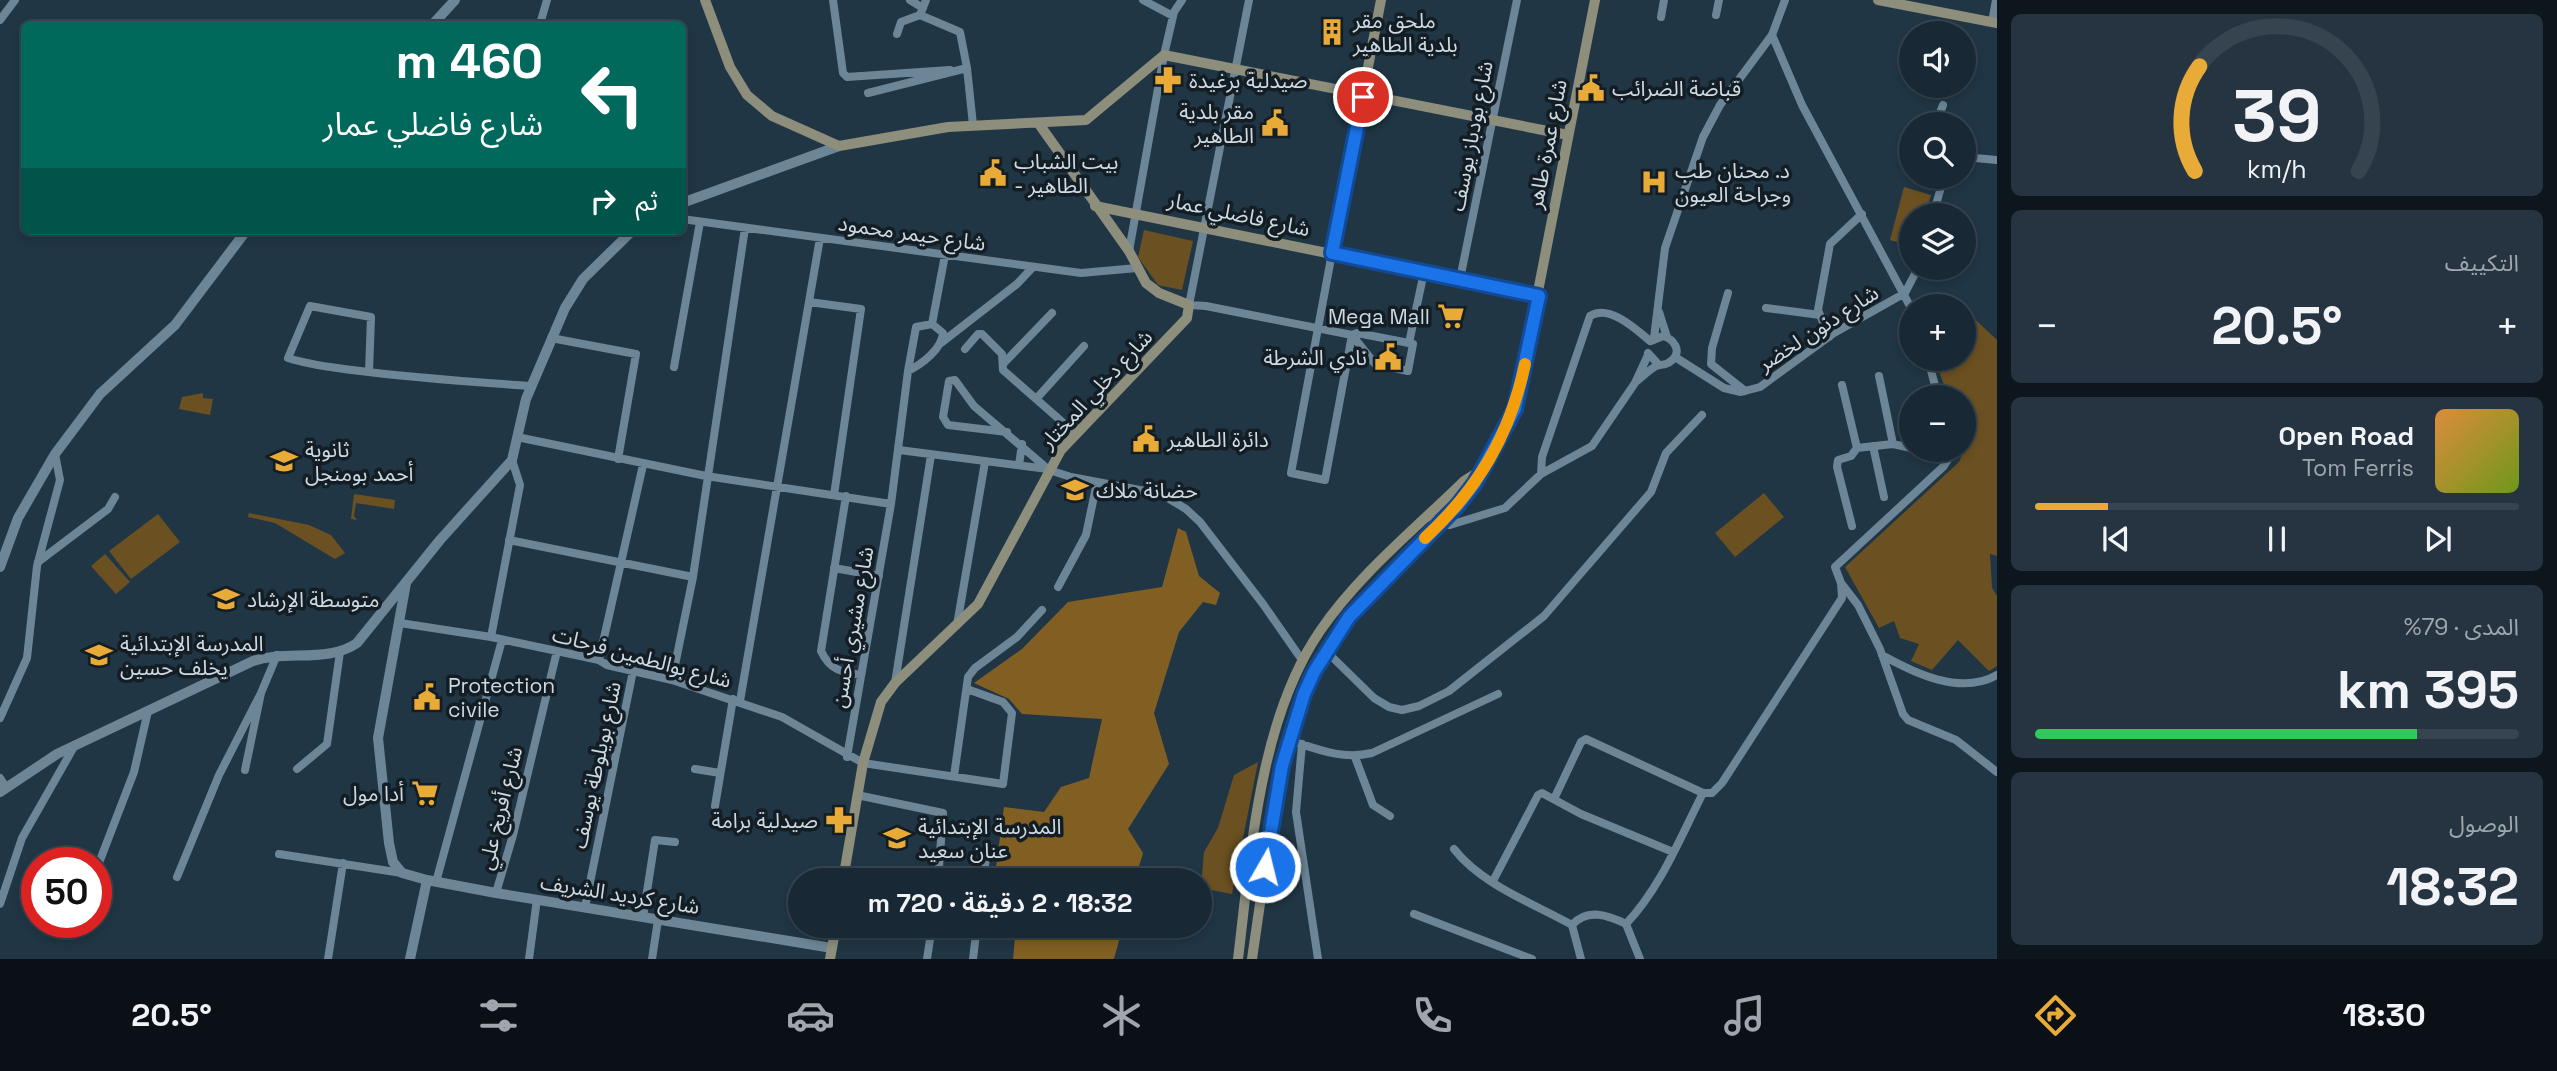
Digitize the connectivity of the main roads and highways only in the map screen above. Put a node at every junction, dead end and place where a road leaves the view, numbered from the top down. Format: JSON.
{"nodes":[{"id":1,"x":705,"y":0,"type":"edge"},
{"id":2,"x":1381,"y":0,"type":"edge"},
{"id":3,"x":1595,"y":0,"type":"edge"},
{"id":4,"x":1878,"y":0,"type":"edge"},
{"id":5,"x":1995,"y":22,"type":"edge"},
{"id":6,"x":1363,"y":97,"type":"junction"},
{"id":7,"x":1040,"y":124,"type":"junction"},
{"id":8,"x":1568,"y":135,"type":"junction"},
{"id":9,"x":1095,"y":206,"type":"junction"},
{"id":10,"x":1332,"y":253,"type":"junction"},
{"id":11,"x":1539,"y":296,"type":"junction"},
{"id":12,"x":1480,"y":471,"type":"junction"},
{"id":13,"x":845,"y":868,"type":"edge"},
{"id":14,"x":1238,"y":959,"type":"edge"},
{"id":15,"x":1252,"y":959,"type":"edge"}],
"edges":[{"from":1,"to":7,"type":"main road"},
{"from":2,"to":6,"type":"main road"},
{"from":3,"to":8,"type":"main road","name":"شارع عمرة طاهر"},
{"from":4,"to":5,"type":"main road"},
{"from":6,"to":7,"type":"main road"},
{"from":6,"to":8,"type":"main road"},
{"from":6,"to":10,"type":"main road"},
{"from":7,"to":9,"type":"main road"},
{"from":8,"to":11,"type":"main road","name":"شارع عمرة طاهر"},
{"from":9,"to":10,"type":"main road","name":"شارع فاضلي عمار"},
{"from":9,"to":13,"type":"main road","name":"شارع دخلي المختار"},
{"from":10,"to":11,"type":"main road","name":"شارع فاضلي عمار"},
{"from":11,"to":12,"type":"main road","name":"شارع عمرة طاهر"},
{"from":12,"to":14,"type":"main road"},
{"from":12,"to":15,"type":"main road","name":"شارع عمرة طاهر"}]}
